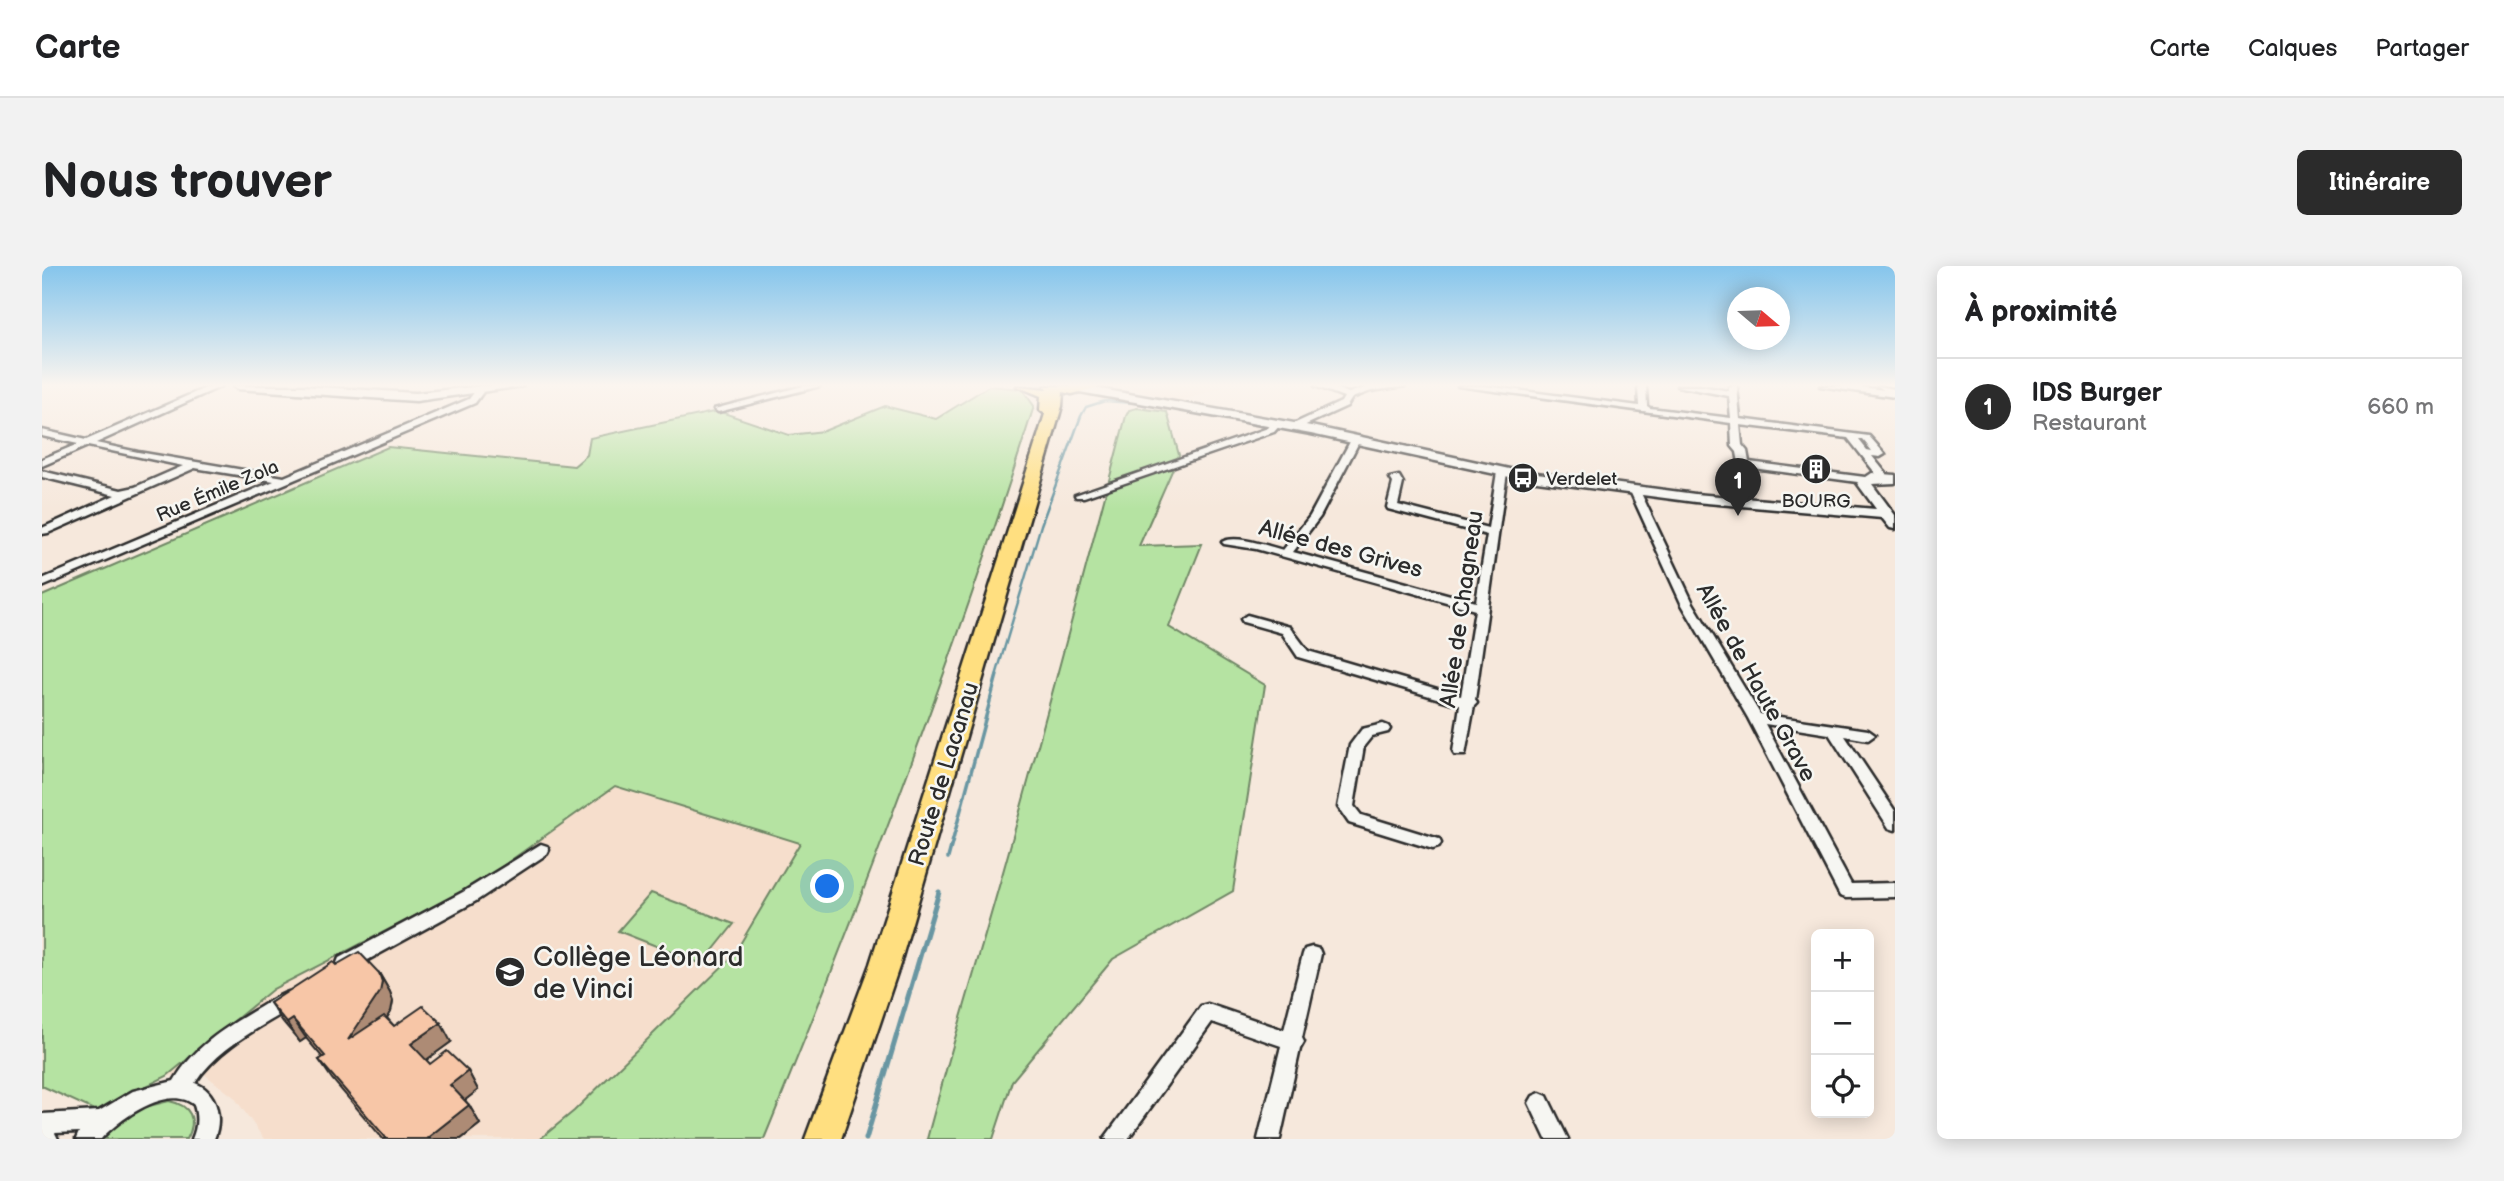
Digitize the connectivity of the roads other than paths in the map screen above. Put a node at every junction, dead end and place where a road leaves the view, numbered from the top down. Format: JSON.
{"nodes":[{"id":1,"x":127,"y":427,"type":"edge"},
{"id":2,"x":411,"y":427,"type":"edge"},
{"id":3,"x":1045,"y":427,"type":"edge"},
{"id":4,"x":1048,"y":427,"type":"edge"},
{"id":5,"x":1274,"y":427,"type":"edge"},
{"id":6,"x":1294,"y":427,"type":"edge"},
{"id":7,"x":1736,"y":427,"type":"edge"},
{"id":8,"x":1775,"y":427,"type":"edge"},
{"id":9,"x":42,"y":433,"type":"edge"},
{"id":10,"x":1851,"y":436,"type":"junction"},
{"id":11,"x":1044,"y":437,"type":"junction"},
{"id":12,"x":1355,"y":440,"type":"junction"},
{"id":13,"x":88,"y":444,"type":"junction"},
{"id":14,"x":1864,"y":453,"type":"junction"},
{"id":15,"x":42,"y":463,"type":"edge"},
{"id":16,"x":1744,"y":464,"type":"junction"},
{"id":17,"x":194,"y":465,"type":"junction"},
{"id":18,"x":1502,"y":472,"type":"junction"},
{"id":19,"x":42,"y":474,"type":"edge"},
{"id":20,"x":1395,"y":478,"type":"dead end"},
{"id":21,"x":1889,"y":478,"type":"edge"},
{"id":22,"x":285,"y":480,"type":"junction"},
{"id":23,"x":1865,"y":480,"type":"junction"},
{"id":24,"x":1635,"y":491,"type":"junction"},
{"id":25,"x":129,"y":492,"type":"junction"},
{"id":26,"x":1080,"y":495,"type":"dead end"},
{"id":27,"x":1749,"y":503,"type":"junction"},
{"id":28,"x":1890,"y":519,"type":"edge"},
{"id":29,"x":44,"y":531,"type":"dead end"},
{"id":30,"x":1493,"y":533,"type":"junction"},
{"id":31,"x":1228,"y":542,"type":"dead end"},
{"id":32,"x":1286,"y":553,"type":"junction"},
{"id":33,"x":42,"y":583,"type":"edge"},
{"id":34,"x":1483,"y":608,"type":"junction"},
{"id":35,"x":1247,"y":619,"type":"dead end"},
{"id":36,"x":1470,"y":703,"type":"junction"},
{"id":37,"x":1755,"y":718,"type":"junction"},
{"id":38,"x":1383,"y":729,"type":"dead end"},
{"id":39,"x":1834,"y":730,"type":"junction"},
{"id":40,"x":1868,"y":735,"type":"dead end"},
{"id":41,"x":1460,"y":752,"type":"dead end"},
{"id":42,"x":1895,"y":824,"type":"edge"},
{"id":43,"x":1433,"y":843,"type":"dead end"},
{"id":44,"x":541,"y":850,"type":"dead end"},
{"id":45,"x":1895,"y":890,"type":"edge"},
{"id":46,"x":1312,"y":954,"type":"dead end"},
{"id":47,"x":331,"y":972,"type":"edge"},
{"id":48,"x":308,"y":987,"type":"edge"},
{"id":49,"x":1294,"y":1042,"type":"junction"},
{"id":50,"x":180,"y":1089,"type":"junction"},
{"id":51,"x":1540,"y":1103,"type":"dead end"},
{"id":52,"x":102,"y":1121,"type":"junction"},
{"id":53,"x":42,"y":1124,"type":"edge"},
{"id":54,"x":42,"y":1133,"type":"edge"},
{"id":55,"x":207,"y":1137,"type":"edge"},
{"id":56,"x":47,"y":1139,"type":"edge"},
{"id":57,"x":87,"y":1139,"type":"edge"},
{"id":58,"x":823,"y":1139,"type":"edge"},
{"id":59,"x":1115,"y":1139,"type":"edge"},
{"id":60,"x":1269,"y":1139,"type":"edge"},
{"id":61,"x":1556,"y":1139,"type":"edge"}],
"edges":[{"from":1,"to":13,"type":"street"},
{"from":2,"to":22,"type":"street","name":"Rue Émile Zola"},
{"from":3,"to":11,"type":"main road"},
{"from":4,"to":11,"type":"main road","name":"Route de Lacanau"},
{"from":5,"to":26,"type":"street"},
{"from":6,"to":12,"type":"street"},
{"from":7,"to":16,"type":"street"},
{"from":8,"to":10,"type":"street"},
{"from":9,"to":13,"type":"street"},
{"from":10,"to":14,"type":"street"},
{"from":10,"to":14,"type":"street"},
{"from":11,"to":58,"type":"main road","name":"Route de Lacanau"},
{"from":12,"to":18,"type":"street"},
{"from":12,"to":32,"type":"street"},
{"from":13,"to":15,"type":"street"},
{"from":13,"to":17,"type":"street"},
{"from":14,"to":21,"type":"street"},
{"from":16,"to":23,"type":"street"},
{"from":16,"to":27,"type":"street"},
{"from":17,"to":22,"type":"street"},
{"from":17,"to":25,"type":"street"},
{"from":18,"to":24,"type":"street"},
{"from":18,"to":30,"type":"street","name":"Allée de Chagneau"},
{"from":19,"to":25,"type":"street"},
{"from":20,"to":30,"type":"street"},
{"from":21,"to":23,"type":"street"},
{"from":22,"to":33,"type":"street","name":"Rue Émile Zola"},
{"from":23,"to":28,"type":"street"},
{"from":24,"to":27,"type":"street"},
{"from":24,"to":37,"type":"street","name":"Allée de Haute Grave"},
{"from":25,"to":29,"type":"street"},
{"from":27,"to":28,"type":"street"},
{"from":30,"to":34,"type":"street","name":"Allée de Chagneau"},
{"from":31,"to":32,"type":"street","name":"Allée des Grives"},
{"from":32,"to":34,"type":"street","name":"Allée des Grives"},
{"from":34,"to":36,"type":"street","name":"Allée de Chagneau"},
{"from":35,"to":36,"type":"street"},
{"from":36,"to":41,"type":"street","name":"Allée de Chagneau"},
{"from":37,"to":39,"type":"street"},
{"from":37,"to":45,"type":"street","name":"Allée de Haute Grave"},
{"from":38,"to":43,"type":"street"},
{"from":39,"to":40,"type":"street"},
{"from":39,"to":42,"type":"street"},
{"from":44,"to":47,"type":"street"},
{"from":46,"to":49,"type":"street"},
{"from":48,"to":50,"type":"street"},
{"from":49,"to":59,"type":"street"},
{"from":49,"to":60,"type":"street"},
{"from":50,"to":52,"type":"street"},
{"from":50,"to":55,"type":"street"},
{"from":51,"to":61,"type":"street"},
{"from":52,"to":53,"type":"street"},
{"from":52,"to":57,"type":"street"},
{"from":54,"to":56,"type":"street"}]}
